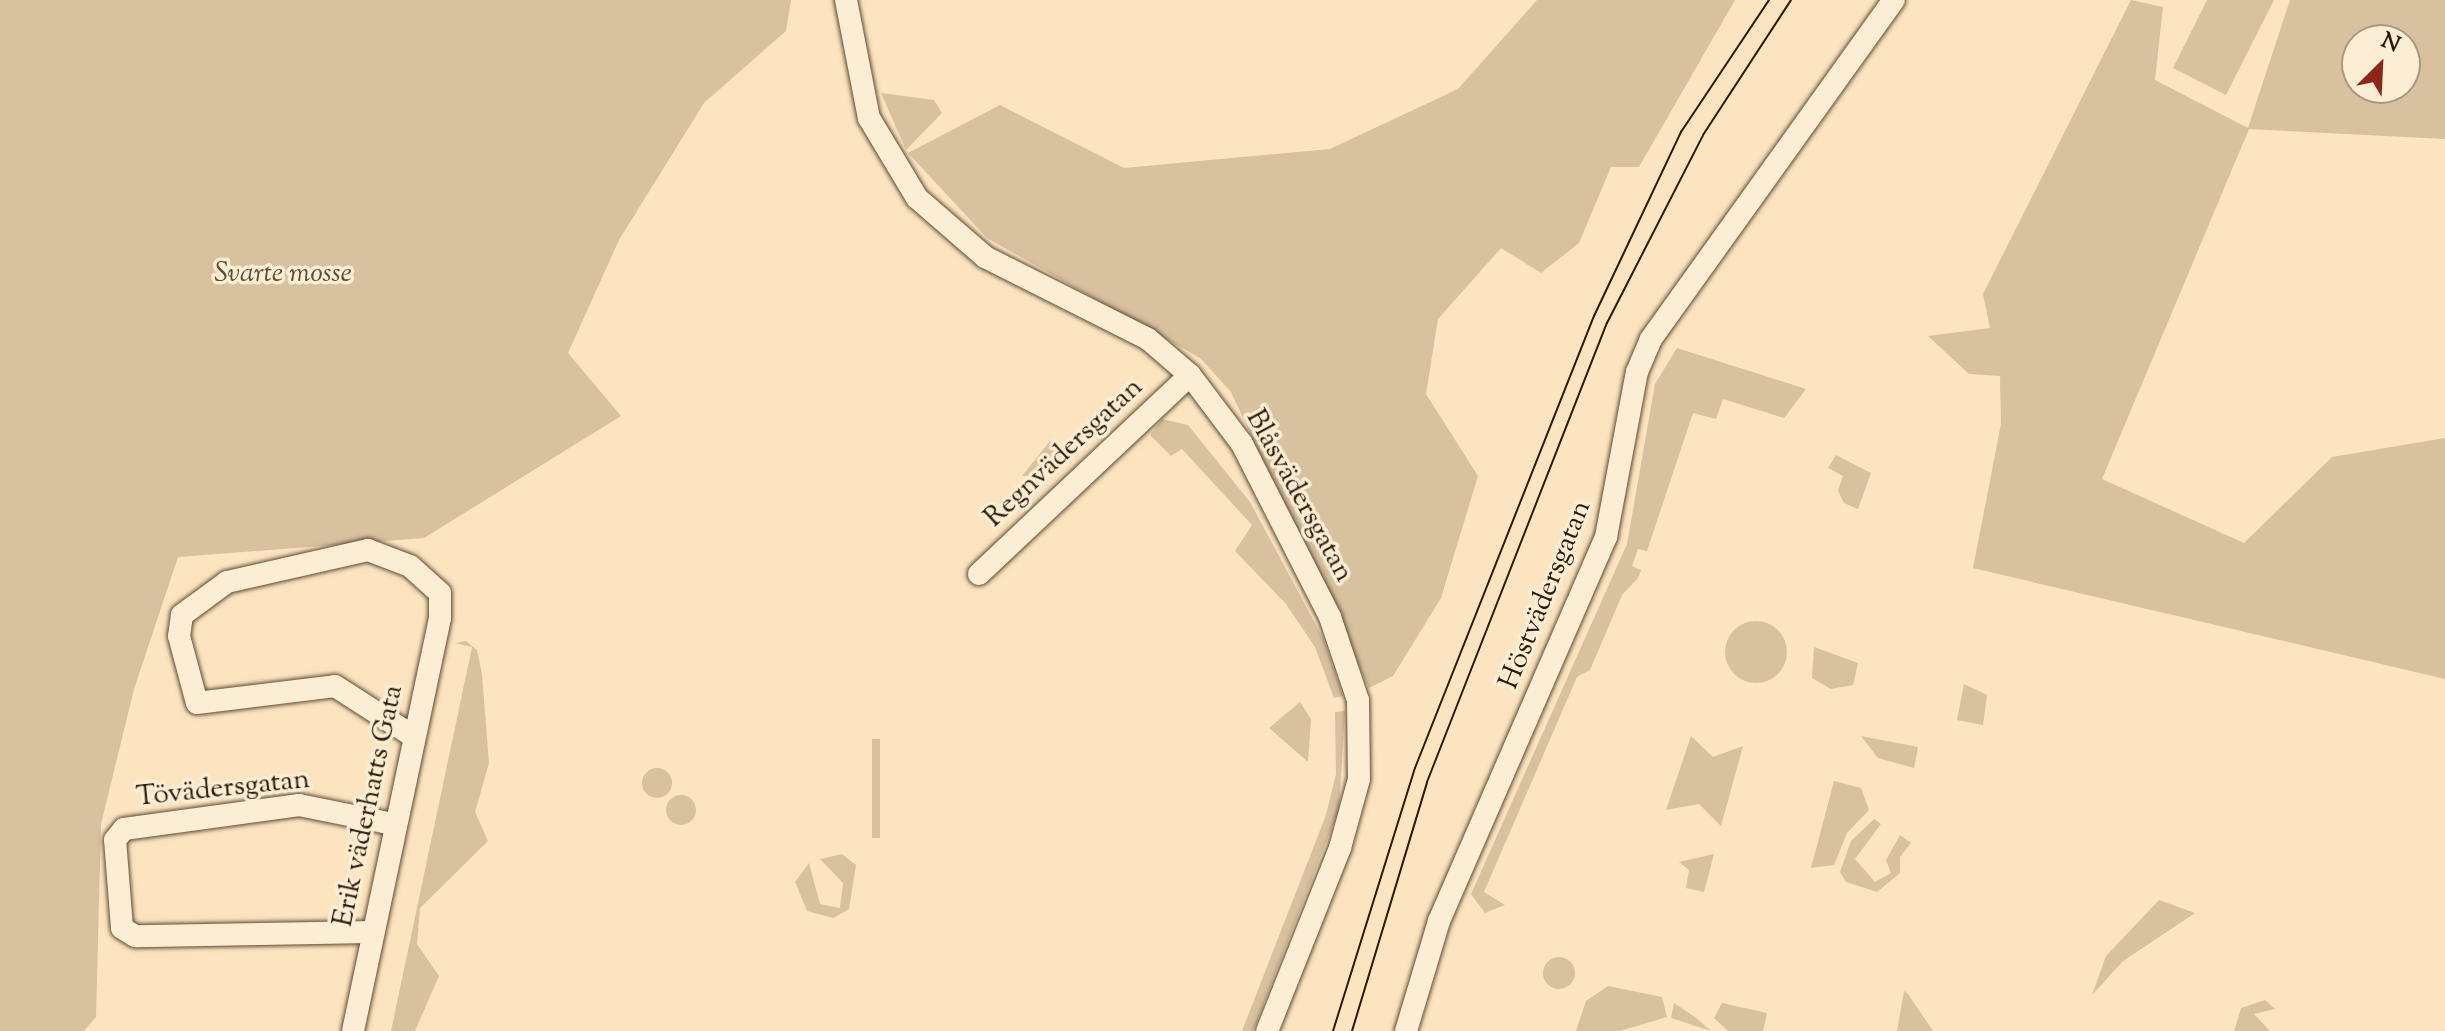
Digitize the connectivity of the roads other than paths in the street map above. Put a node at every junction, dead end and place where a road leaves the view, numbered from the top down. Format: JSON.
{"nodes":[{"id":1,"x":846,"y":0,"type":"edge"},
{"id":2,"x":1894,"y":0,"type":"edge"},
{"id":3,"x":1190,"y":375,"type":"junction"},
{"id":4,"x":979,"y":574,"type":"dead end"},
{"id":5,"x":413,"y":736,"type":"junction"},
{"id":6,"x":393,"y":824,"type":"junction"},
{"id":7,"x":372,"y":932,"type":"junction"},
{"id":8,"x":353,"y":1031,"type":"edge"},
{"id":9,"x":1267,"y":1031,"type":"edge"},
{"id":10,"x":1406,"y":1031,"type":"edge"}],
"edges":[{"from":1,"to":3,"type":"street","name":"Blåsvädersgatan"},
{"from":2,"to":10,"type":"street","name":"Höstvädersgatan"},
{"from":3,"to":4,"type":"street","name":"Regnvädersgatan"},
{"from":3,"to":9,"type":"street","name":"Blåsvädersgatan"},
{"from":5,"to":5,"type":"street","name":"Erik väderhatts Gata"},
{"from":5,"to":6,"type":"street","name":"Erik väderhatts Gata"},
{"from":6,"to":7,"type":"street","name":"Erik väderhatts Gata"},
{"from":6,"to":7,"type":"street","name":"Tövädersgatan"},
{"from":7,"to":8,"type":"street","name":"Erik väderhatts Gata"}]}
